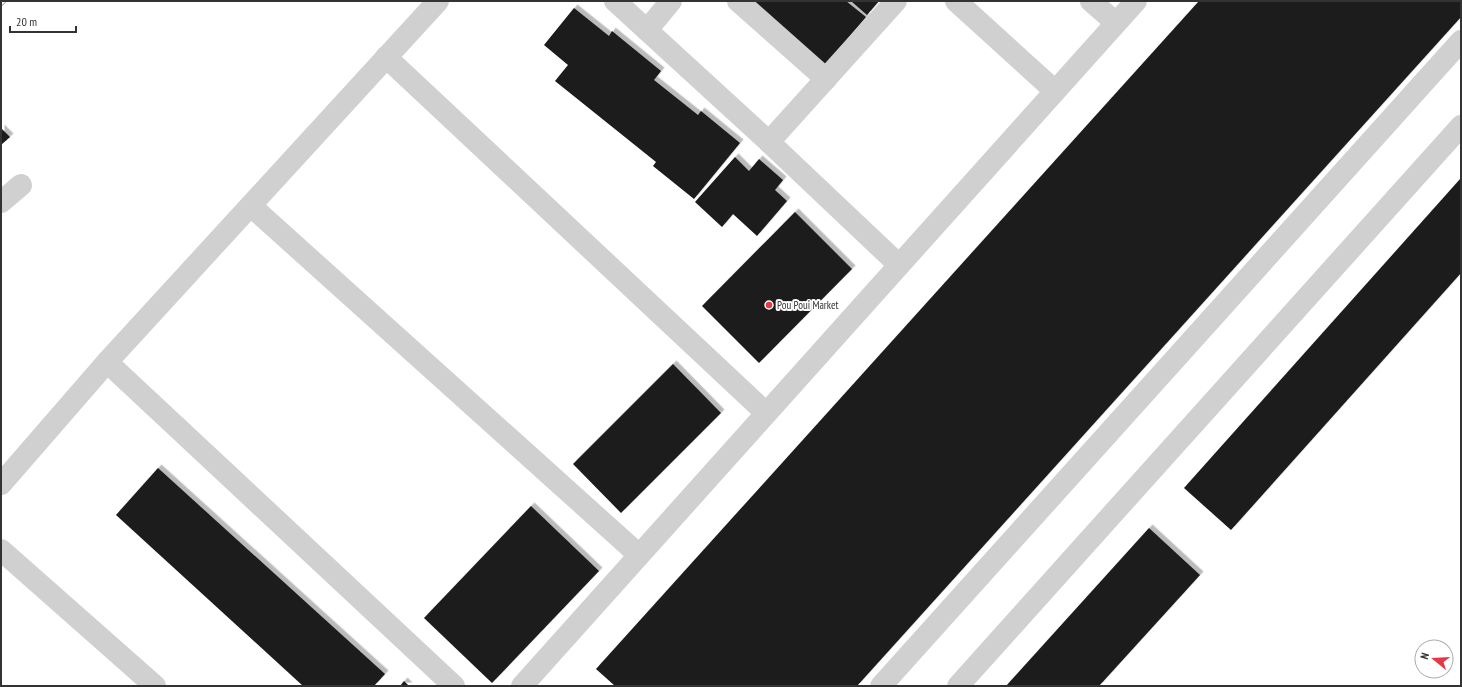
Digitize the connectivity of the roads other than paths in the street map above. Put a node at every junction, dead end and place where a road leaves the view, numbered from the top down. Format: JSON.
{"nodes":[{"id":1,"x":438,"y":1,"type":"edge"},
{"id":2,"x":615,"y":1,"type":"edge"},
{"id":3,"x":671,"y":1,"type":"edge"},
{"id":4,"x":738,"y":1,"type":"edge"},
{"id":5,"x":896,"y":1,"type":"edge"},
{"id":6,"x":956,"y":1,"type":"edge"},
{"id":7,"x":1091,"y":1,"type":"edge"},
{"id":8,"x":1136,"y":1,"type":"edge"},
{"id":9,"x":1116,"y":23,"type":"junction"},
{"id":10,"x":647,"y":30,"type":"junction"},
{"id":11,"x":1461,"y":41,"type":"edge"},
{"id":12,"x":386,"y":57,"type":"junction"},
{"id":13,"x":826,"y":79,"type":"junction"},
{"id":14,"x":1055,"y":91,"type":"junction"},
{"id":15,"x":1461,"y":126,"type":"edge"},
{"id":16,"x":769,"y":142,"type":"junction"},
{"id":17,"x":21,"y":185,"type":"dead end"},
{"id":18,"x":1,"y":202,"type":"edge"},
{"id":19,"x":251,"y":206,"type":"junction"},
{"id":20,"x":898,"y":265,"type":"junction"},
{"id":21,"x":107,"y":362,"type":"junction"},
{"id":22,"x":766,"y":413,"type":"junction"},
{"id":23,"x":1,"y":484,"type":"edge"},
{"id":24,"x":1,"y":550,"type":"edge"},
{"id":25,"x":639,"y":555,"type":"junction"},
{"id":26,"x":155,"y":686,"type":"edge"},
{"id":27,"x":454,"y":686,"type":"edge"},
{"id":28,"x":522,"y":686,"type":"edge"},
{"id":29,"x":881,"y":686,"type":"edge"},
{"id":30,"x":958,"y":686,"type":"edge"}],
"edges":[{"from":1,"to":12,"type":"street"},
{"from":2,"to":10,"type":"street"},
{"from":3,"to":10,"type":"street"},
{"from":4,"to":13,"type":"street"},
{"from":5,"to":13,"type":"street"},
{"from":6,"to":14,"type":"street"},
{"from":7,"to":9,"type":"street"},
{"from":8,"to":9,"type":"street"},
{"from":9,"to":14,"type":"street"},
{"from":10,"to":16,"type":"street"},
{"from":11,"to":29,"type":"street"},
{"from":12,"to":19,"type":"street"},
{"from":12,"to":22,"type":"street"},
{"from":13,"to":16,"type":"street"},
{"from":14,"to":20,"type":"street"},
{"from":15,"to":30,"type":"street"},
{"from":16,"to":20,"type":"street"},
{"from":17,"to":18,"type":"street"},
{"from":19,"to":21,"type":"street"},
{"from":19,"to":25,"type":"street"},
{"from":20,"to":22,"type":"street"},
{"from":21,"to":23,"type":"street"},
{"from":21,"to":27,"type":"street"},
{"from":22,"to":25,"type":"street"},
{"from":24,"to":26,"type":"street"},
{"from":25,"to":28,"type":"street"}]}
